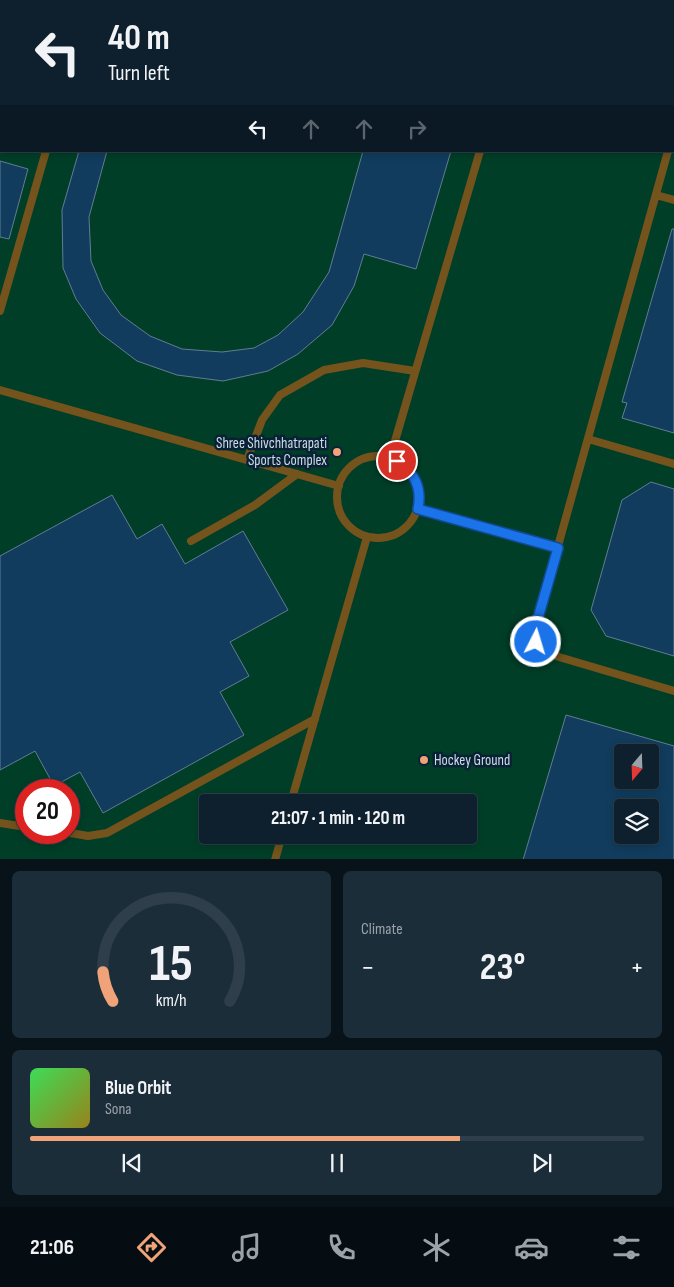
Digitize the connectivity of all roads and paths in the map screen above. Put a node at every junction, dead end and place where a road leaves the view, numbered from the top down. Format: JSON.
{"nodes":[{"id":1,"x":46,"y":152,"type":"edge"},
{"id":2,"x":480,"y":152,"type":"edge"},
{"id":3,"x":668,"y":152,"type":"edge"},
{"id":4,"x":656,"y":195,"type":"junction"},
{"id":5,"x":674,"y":200,"type":"edge"},
{"id":6,"x":0,"y":311,"type":"edge"},
{"id":7,"x":414,"y":371,"type":"junction"},
{"id":8,"x":0,"y":390,"type":"edge"},
{"id":9,"x":588,"y":439,"type":"junction"},
{"id":10,"x":390,"y":458,"type":"junction"},
{"id":11,"x":247,"y":460,"type":"junction"},
{"id":12,"x":674,"y":464,"type":"edge"},
{"id":13,"x":297,"y":474,"type":"junction"},
{"id":14,"x":339,"y":486,"type":"junction"},
{"id":15,"x":418,"y":509,"type":"junction"},
{"id":16,"x":367,"y":537,"type":"junction"},
{"id":17,"x":192,"y":541,"type":"dead end"},
{"id":18,"x":558,"y":548,"type":"junction"},
{"id":19,"x":674,"y":691,"type":"edge"},
{"id":20,"x":315,"y":719,"type":"junction"},
{"id":21,"x":293,"y":794,"type":"edge"},
{"id":22,"x":0,"y":823,"type":"edge"},
{"id":23,"x":15,"y":825,"type":"edge"},
{"id":24,"x":80,"y":835,"type":"edge"},
{"id":25,"x":279,"y":844,"type":"edge"},
{"id":26,"x":275,"y":859,"type":"edge"}],
"edges":[{"from":1,"to":6,"type":"lane"},
{"from":2,"to":7,"type":"lane"},
{"from":3,"to":4,"type":"lane"},
{"from":4,"to":5,"type":"lane"},
{"from":4,"to":9,"type":"lane"},
{"from":7,"to":10,"type":"lane"},
{"from":7,"to":11,"type":"lane"},
{"from":8,"to":11,"type":"lane"},
{"from":9,"to":12,"type":"lane"},
{"from":9,"to":18,"type":"lane"},
{"from":10,"to":14,"type":"lane"},
{"from":10,"to":15,"type":"lane"},
{"from":11,"to":13,"type":"lane"},
{"from":13,"to":14,"type":"lane"},
{"from":13,"to":17,"type":"lane"},
{"from":14,"to":16,"type":"lane"},
{"from":15,"to":16,"type":"lane"},
{"from":15,"to":18,"type":"lane"},
{"from":16,"to":20,"type":"lane"},
{"from":18,"to":19,"type":"lane"},
{"from":20,"to":21,"type":"lane"},
{"from":20,"to":24,"type":"lane"},
{"from":22,"to":23,"type":"lane"},
{"from":25,"to":26,"type":"lane"}]}
